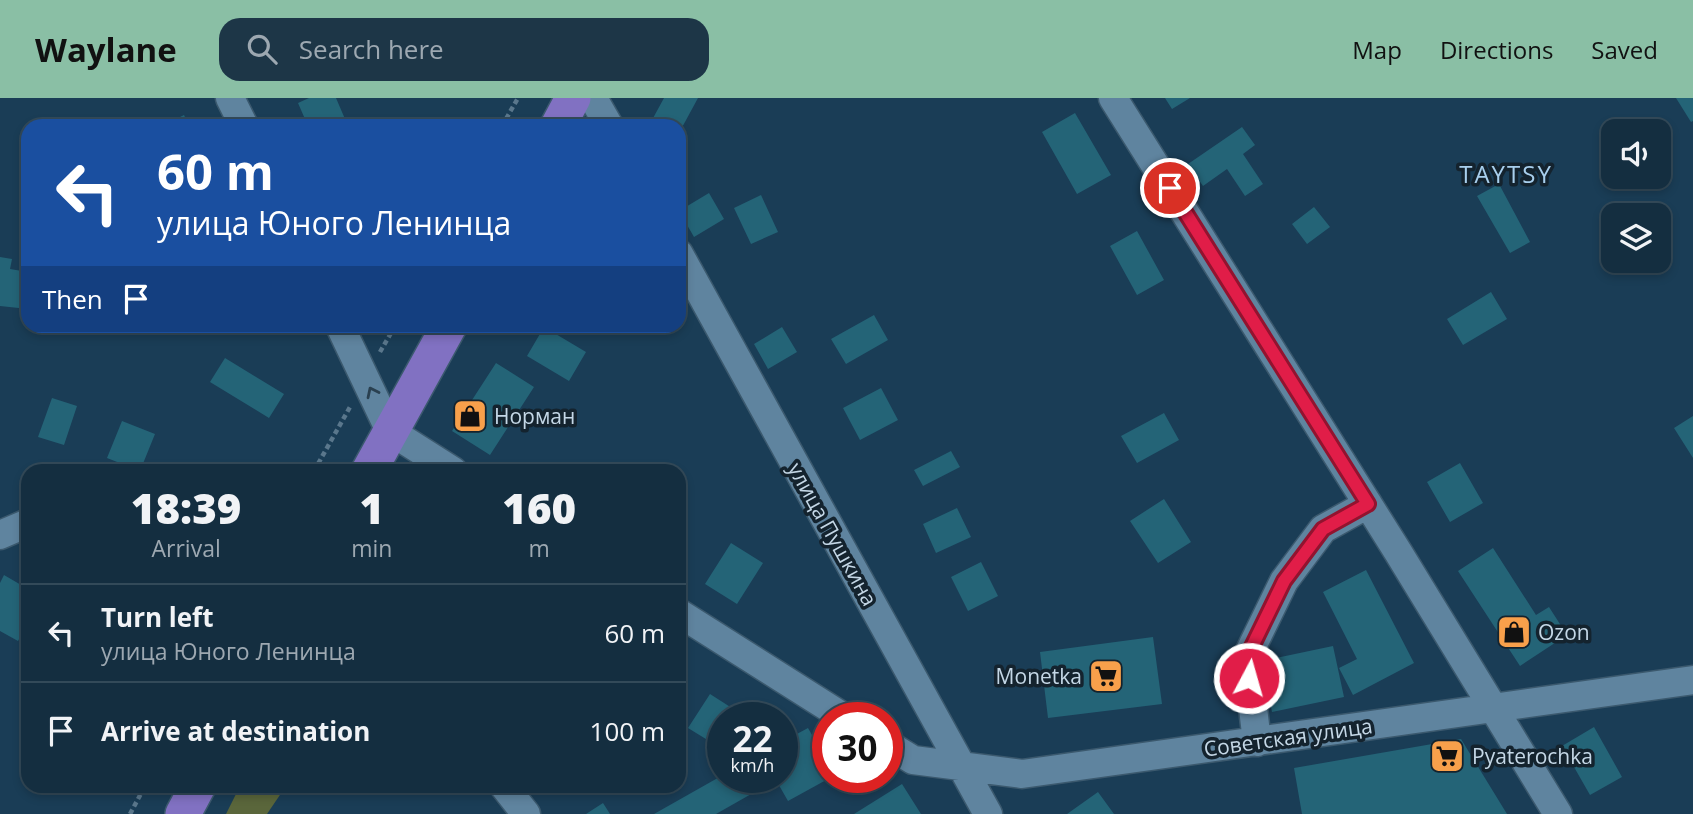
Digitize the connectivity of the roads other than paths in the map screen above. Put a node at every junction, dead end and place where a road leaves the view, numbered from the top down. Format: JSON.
{"nodes":[{"id":1,"x":230,"y":98,"type":"edge"},
{"id":2,"x":573,"y":98,"type":"edge"},
{"id":3,"x":593,"y":98,"type":"edge"},
{"id":4,"x":1113,"y":98,"type":"edge"},
{"id":5,"x":240,"y":119,"type":"edge"},
{"id":6,"x":562,"y":119,"type":"edge"},
{"id":7,"x":605,"y":119,"type":"edge"},
{"id":8,"x":686,"y":267,"type":"edge"},
{"id":9,"x":343,"y":333,"type":"edge"},
{"id":10,"x":445,"y":333,"type":"edge"},
{"id":11,"x":390,"y":431,"type":"junction"},
{"id":12,"x":373,"y":464,"type":"edge"},
{"id":13,"x":442,"y":464,"type":"edge"},
{"id":14,"x":1368,"y":504,"type":"junction"},
{"id":15,"x":21,"y":526,"type":"edge"},
{"id":16,"x":0,"y":535,"type":"edge"},
{"id":17,"x":686,"y":617,"type":"edge"},
{"id":18,"x":1693,"y":680,"type":"edge"},
{"id":19,"x":820,"y":702,"type":"edge"},
{"id":20,"x":1492,"y":710,"type":"junction"},
{"id":21,"x":1257,"y":741,"type":"junction"},
{"id":22,"x":903,"y":754,"type":"edge"},
{"id":23,"x":961,"y":768,"type":"junction"},
{"id":24,"x":194,"y":793,"type":"edge"},
{"id":25,"x":510,"y":793,"type":"edge"},
{"id":26,"x":183,"y":814,"type":"edge"},
{"id":27,"x":526,"y":814,"type":"edge"},
{"id":28,"x":988,"y":814,"type":"edge"},
{"id":29,"x":1558,"y":814,"type":"edge"}],
"edges":[{"from":1,"to":5,"type":"street"},
{"from":2,"to":6,"type":"main road"},
{"from":3,"to":7,"type":"street"},
{"from":4,"to":14,"type":"street"},
{"from":8,"to":23,"type":"street","name":"улица Пушкина"},
{"from":11,"to":9,"type":"street","one_way":true},
{"from":10,"to":11,"type":"main road"},
{"from":11,"to":12,"type":"main road"},
{"from":11,"to":13,"type":"street"},
{"from":14,"to":20,"type":"street"},
{"from":14,"to":21,"type":"street"},
{"from":15,"to":16,"type":"street"},
{"from":17,"to":19,"type":"street"},
{"from":18,"to":20,"type":"street","name":"Советская улица"},
{"from":20,"to":21,"type":"street","name":"Советская улица"},
{"from":20,"to":29,"type":"street"},
{"from":21,"to":23,"type":"street","name":"Советская улица"},
{"from":22,"to":23,"type":"street","name":"Советская улица"},
{"from":23,"to":28,"type":"street","name":"улица Пушкина"},
{"from":24,"to":26,"type":"main road"},
{"from":25,"to":27,"type":"street"}]}
